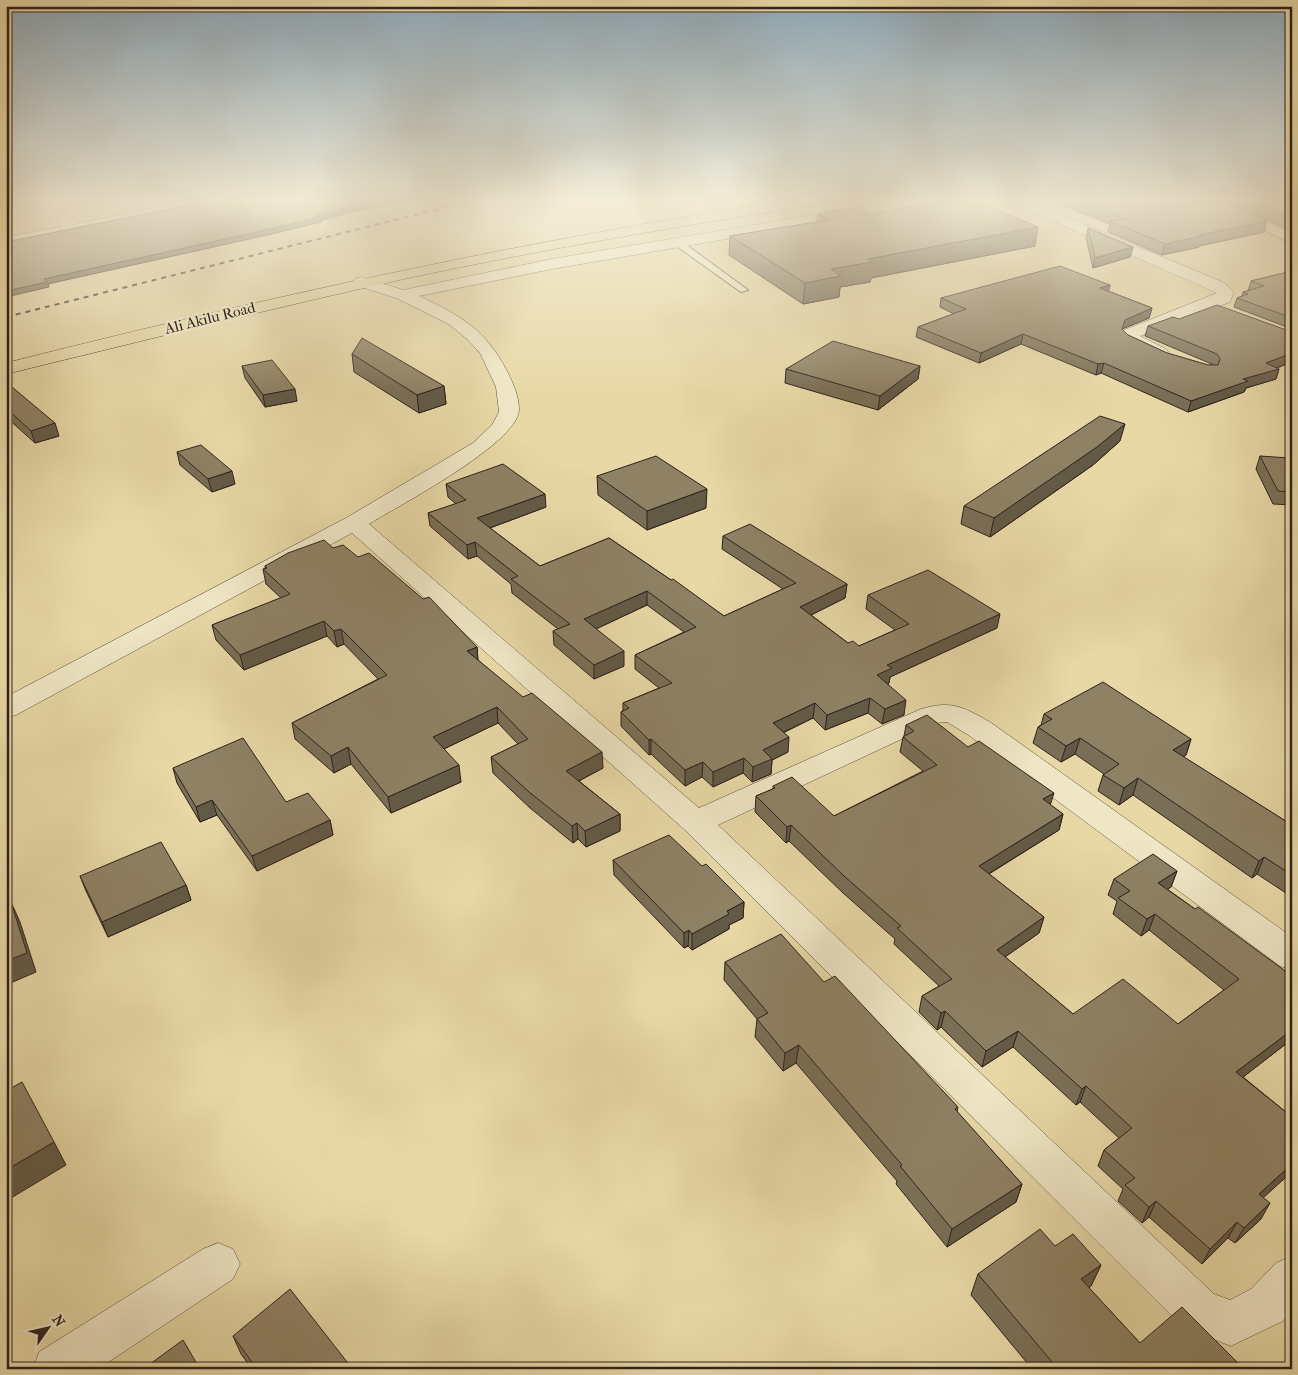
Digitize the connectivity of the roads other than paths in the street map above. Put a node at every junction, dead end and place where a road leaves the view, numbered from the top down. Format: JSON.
{"nodes":[{"id":1,"x":457,"y":263,"type":"edge"},
{"id":2,"x":557,"y":263,"type":"edge"},
{"id":3,"x":706,"y":263,"type":"edge"},
{"id":4,"x":1164,"y":263,"type":"edge"},
{"id":5,"x":361,"y":282,"type":"junction"},
{"id":6,"x":744,"y":290,"type":"dead end"},
{"id":7,"x":248,"y":293,"type":"dead end"},
{"id":8,"x":402,"y":295,"type":"junction"},
{"id":9,"x":1208,"y":305,"type":"junction"},
{"id":10,"x":1233,"y":315,"type":"edge"},
{"id":11,"x":6,"y":357,"type":"edge"},
{"id":12,"x":1172,"y":357,"type":"edge"},
{"id":13,"x":6,"y":369,"type":"edge"},
{"id":14,"x":354,"y":523,"type":"junction"},
{"id":15,"x":6,"y":709,"type":"edge"},
{"id":16,"x":696,"y":822,"type":"junction"},
{"id":17,"x":1292,"y":956,"type":"edge"},
{"id":18,"x":218,"y":1264,"type":"dead end"},
{"id":19,"x":1292,"y":1278,"type":"edge"},
{"id":20,"x":56,"y":1369,"type":"edge"}],
"edges":[{"from":1,"to":5,"type":"main road","name":"Ali Akilu Road"},
{"from":2,"to":8,"type":"street"},
{"from":3,"to":6,"type":"lane"},
{"from":4,"to":9,"type":"street"},
{"from":5,"to":8,"type":"street"},
{"from":5,"to":13,"type":"main road","name":"Ali Akilu Road"},
{"from":7,"to":11,"type":"main road","name":"Ali Akilu Road"},
{"from":8,"to":14,"type":"street"},
{"from":9,"to":10,"type":"street"},
{"from":9,"to":12,"type":"street"},
{"from":14,"to":15,"type":"street"},
{"from":14,"to":16,"type":"street"},
{"from":16,"to":17,"type":"street"},
{"from":16,"to":19,"type":"street"},
{"from":18,"to":20,"type":"street"}]}
